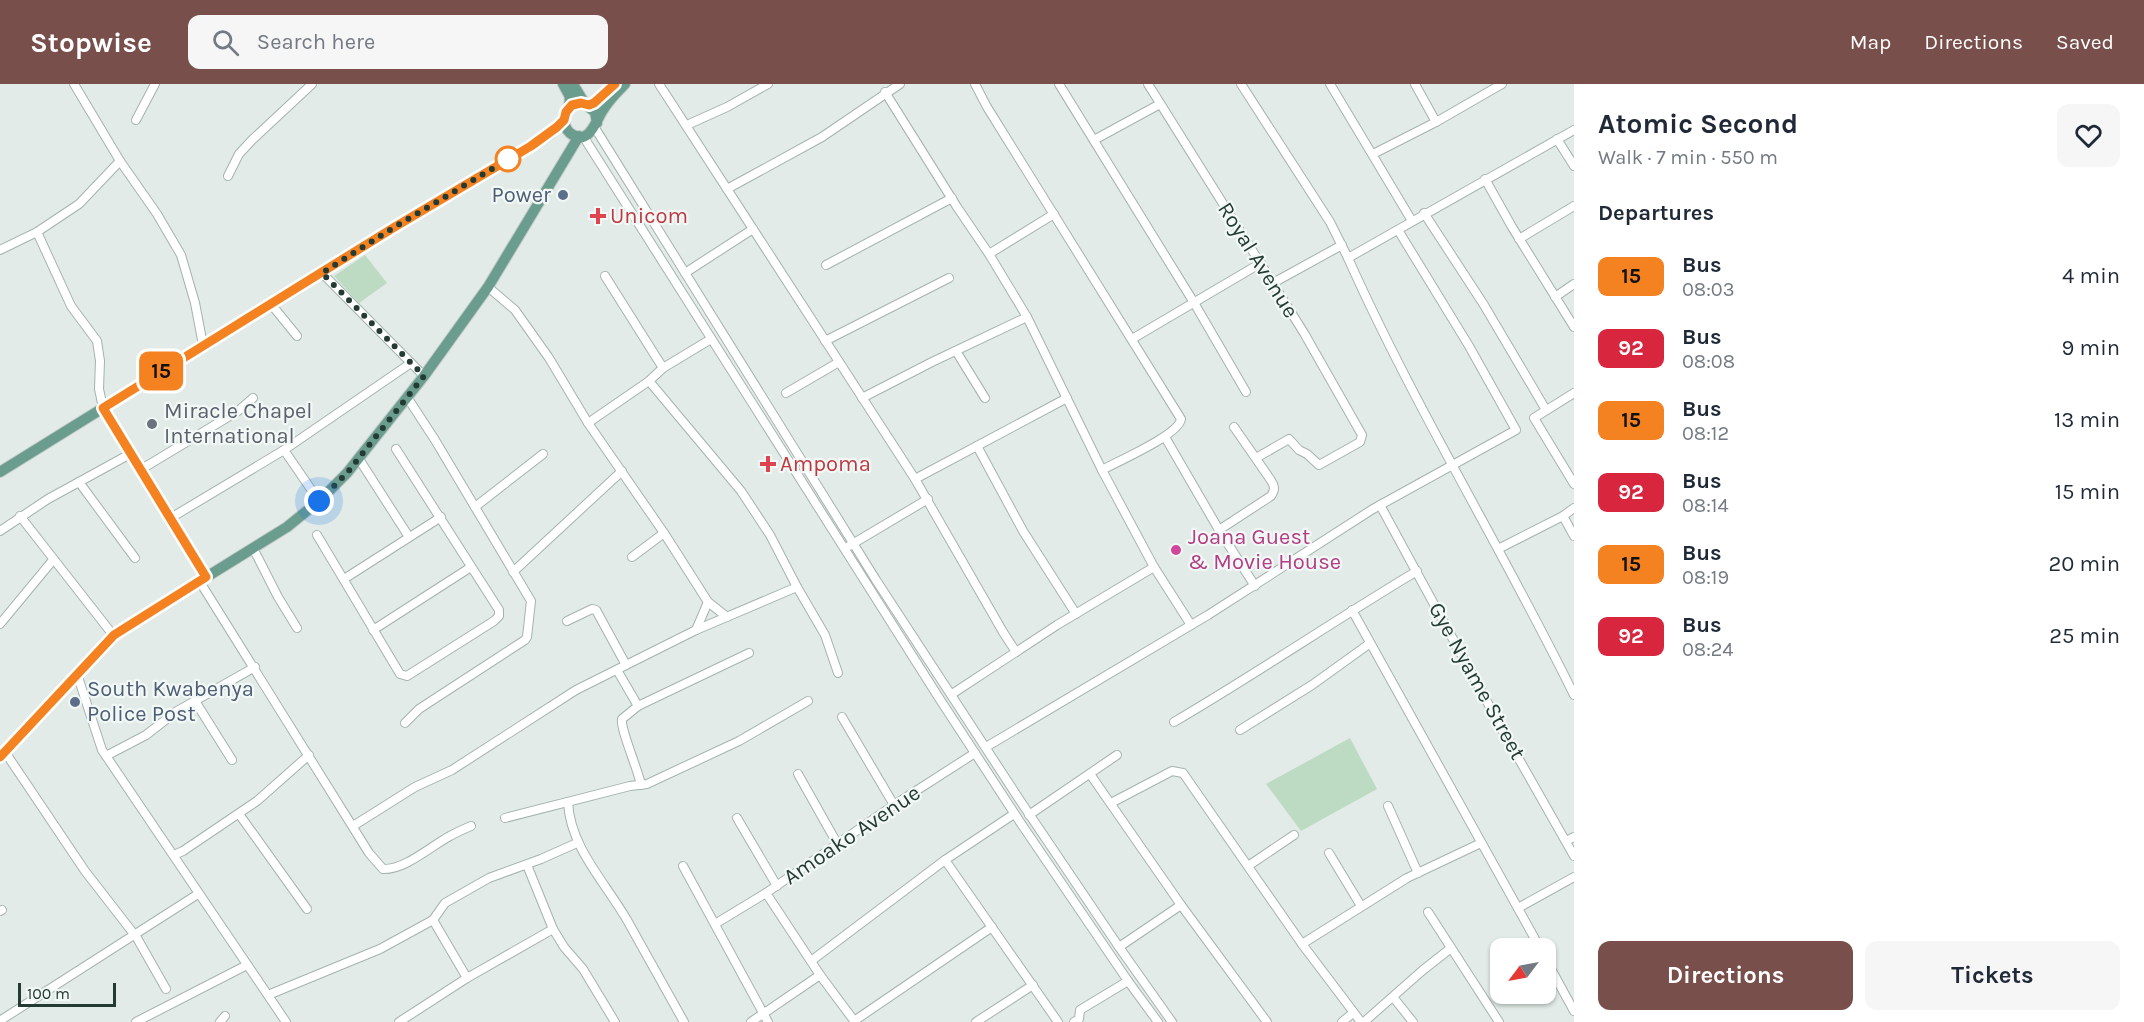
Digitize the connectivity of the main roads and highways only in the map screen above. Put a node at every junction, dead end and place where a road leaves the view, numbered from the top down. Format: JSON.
{"nodes":[{"id":1,"x":563,"y":84,"type":"edge"},
{"id":2,"x":573,"y":84,"type":"edge"},
{"id":3,"x":615,"y":84,"type":"edge"},
{"id":4,"x":625,"y":84,"type":"edge"},
{"id":5,"x":587,"y":105,"type":"junction"},
{"id":6,"x":568,"y":108,"type":"junction"},
{"id":7,"x":564,"y":120,"type":"junction"},
{"id":8,"x":596,"y":125,"type":"junction"},
{"id":9,"x":581,"y":136,"type":"junction"},
{"id":10,"x":103,"y":408,"type":"junction"},
{"id":11,"x":0,"y":472,"type":"edge"},
{"id":12,"x":203,"y":579,"type":"junction"},
{"id":13,"x":2,"y":754,"type":"edge"}],
"edges":[{"from":1,"to":6,"type":"main road"},
{"from":2,"to":5,"type":"main road"},
{"from":3,"to":5,"type":"main road"},
{"from":4,"to":8,"type":"main road"},
{"from":5,"to":6,"type":"main road"},
{"from":5,"to":8,"type":"main road"},
{"from":6,"to":7,"type":"main road"},
{"from":7,"to":9,"type":"main road"},
{"from":7,"to":10,"type":"main road"},
{"from":8,"to":9,"type":"main road"},
{"from":9,"to":12,"type":"main road"},
{"from":10,"to":11,"type":"main road"},
{"from":10,"to":12,"type":"main road"},
{"from":12,"to":13,"type":"main road"}]}
